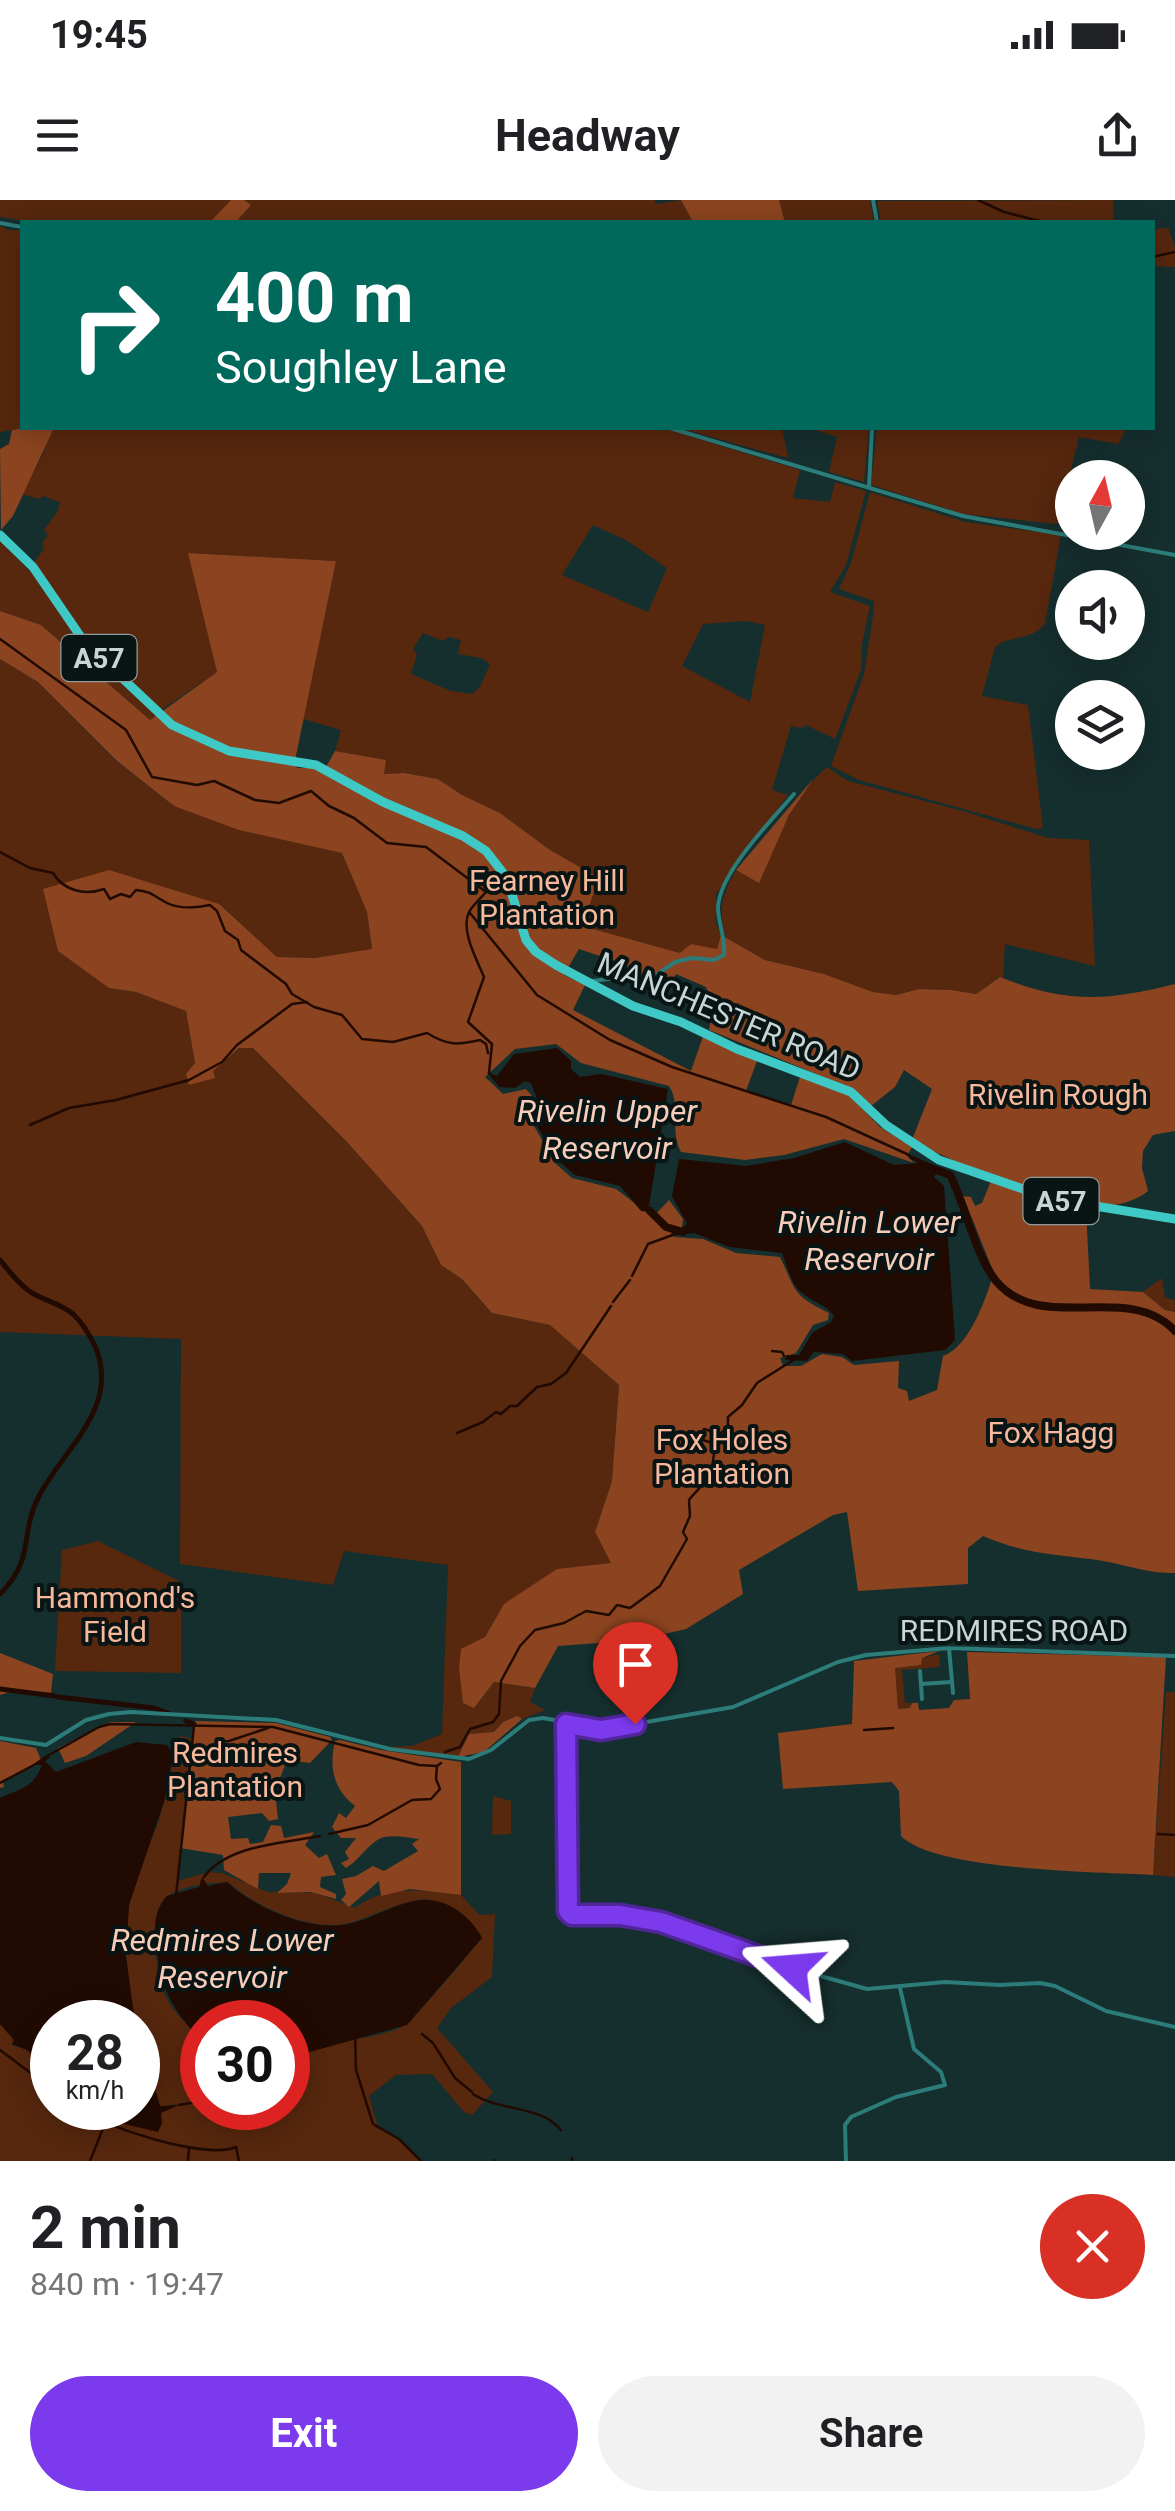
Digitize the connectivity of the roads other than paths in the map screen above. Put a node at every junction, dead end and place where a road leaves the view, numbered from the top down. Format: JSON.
{"nodes":[{"id":1,"x":677,"y":430,"type":"edge"},
{"id":2,"x":872,"y":430,"type":"edge"},
{"id":3,"x":869,"y":487,"type":"junction"},
{"id":4,"x":0,"y":535,"type":"edge"},
{"id":5,"x":1175,"y":554,"type":"edge"},
{"id":6,"x":794,"y":794,"type":"dead end"},
{"id":7,"x":588,"y":984,"type":"junction"},
{"id":8,"x":1175,"y":1219,"type":"edge"},
{"id":9,"x":949,"y":1648,"type":"junction"},
{"id":10,"x":1175,"y":1656,"type":"edge"},
{"id":11,"x":920,"y":1671,"type":"dead end"},
{"id":12,"x":952,"y":1682,"type":"junction"},
{"id":13,"x":920,"y":1684,"type":"junction"},
{"id":14,"x":953,"y":1693,"type":"dead end"},
{"id":15,"x":922,"y":1698,"type":"dead end"},
{"id":16,"x":566,"y":1724,"type":"junction"},
{"id":17,"x":0,"y":1738,"type":"edge"},
{"id":18,"x":900,"y":1988,"type":"junction"},
{"id":19,"x":1175,"y":2026,"type":"edge"},
{"id":20,"x":846,"y":2161,"type":"edge"}],
"edges":[{"from":1,"to":3,"type":"street"},
{"from":2,"to":3,"type":"street"},
{"from":3,"to":5,"type":"street"},
{"from":4,"to":7,"type":"main road","name":"MANCHESTER ROAD","number":"A57"},
{"from":6,"to":7,"type":"street"},
{"from":7,"to":8,"type":"main road","name":"MANCHESTER ROAD","number":"A57"},
{"from":9,"to":10,"type":"street","name":"REDMIRES ROAD"},
{"from":9,"to":12,"type":"street"},
{"from":9,"to":16,"type":"street","name":"REDMIRES ROAD"},
{"from":11,"to":13,"type":"street"},
{"from":12,"to":13,"type":"street"},
{"from":12,"to":14,"type":"street"},
{"from":13,"to":15,"type":"street"},
{"from":16,"to":17,"type":"street","name":"REDMIRES ROAD"},
{"from":16,"to":18,"type":"street"},
{"from":18,"to":19,"type":"street"},
{"from":18,"to":20,"type":"street"}]}
